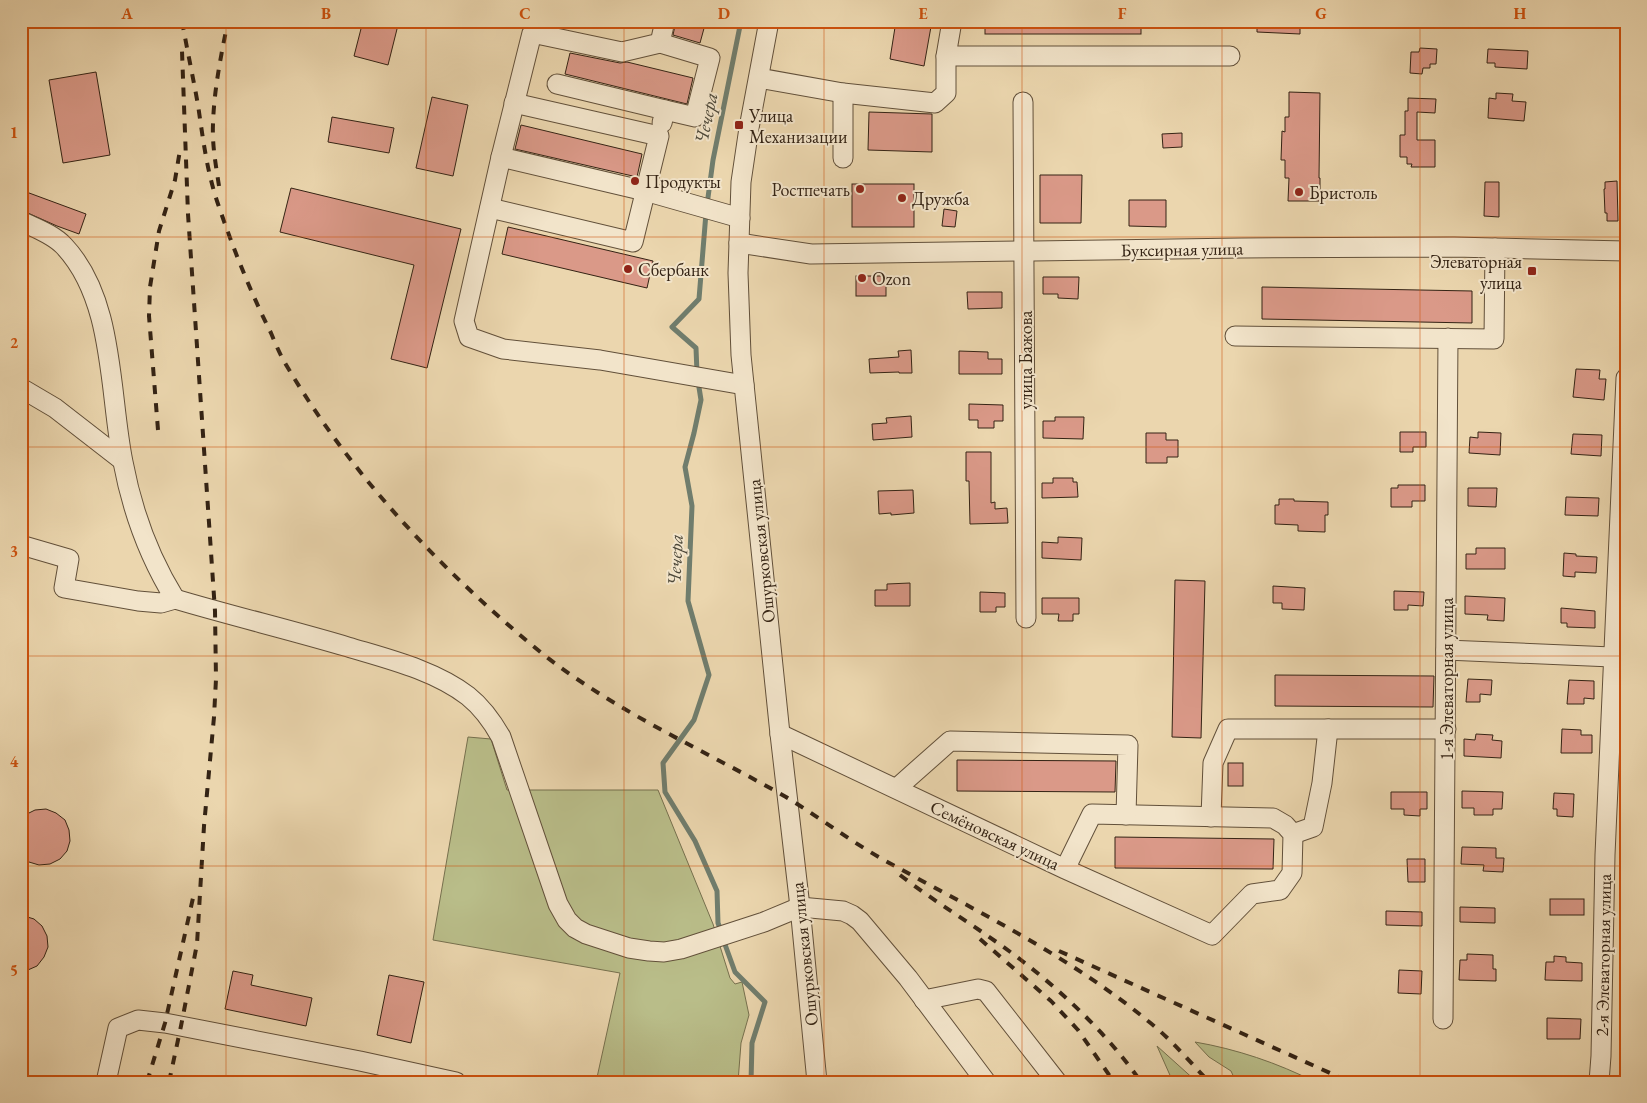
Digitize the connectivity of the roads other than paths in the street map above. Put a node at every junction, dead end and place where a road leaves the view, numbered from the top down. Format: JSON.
{"nodes":[{"id":1,"x":665,"y":21,"type":"edge"},
{"id":2,"x":769,"y":21,"type":"edge"},
{"id":3,"x":952,"y":21,"type":"edge"},
{"id":4,"x":660,"y":43,"type":"junction"},
{"id":5,"x":946,"y":56,"type":"junction"},
{"id":6,"x":1230,"y":56,"type":"dead end"},
{"id":7,"x":759,"y":78,"type":"junction"},
{"id":8,"x":557,"y":84,"type":"dead end"},
{"id":9,"x":843,"y":93,"type":"junction"},
{"id":10,"x":1023,"y":102,"type":"dead end"},
{"id":11,"x":514,"y":103,"type":"junction"},
{"id":12,"x":665,"y":110,"type":"junction"},
{"id":13,"x":659,"y":136,"type":"junction"},
{"id":14,"x":501,"y":157,"type":"junction"},
{"id":15,"x":843,"y":158,"type":"dead end"},
{"id":16,"x":645,"y":191,"type":"junction"},
{"id":17,"x":490,"y":208,"type":"junction"},
{"id":18,"x":740,"y":218,"type":"junction"},
{"id":19,"x":21,"y":221,"type":"edge"},
{"id":20,"x":739,"y":243,"type":"junction"},
{"id":21,"x":1495,"y":248,"type":"junction"},
{"id":22,"x":1626,"y":251,"type":"edge"},
{"id":23,"x":1024,"y":252,"type":"junction"},
{"id":24,"x":1235,"y":336,"type":"dead end"},
{"id":25,"x":1448,"y":338,"type":"junction"},
{"id":26,"x":1626,"y":378,"type":"edge"},
{"id":27,"x":744,"y":384,"type":"junction"},
{"id":28,"x":21,"y":388,"type":"edge"},
{"id":29,"x":122,"y":460,"type":"junction"},
{"id":30,"x":21,"y":545,"type":"edge"},
{"id":31,"x":175,"y":598,"type":"junction"},
{"id":32,"x":1026,"y":618,"type":"dead end"},
{"id":33,"x":1446,"y":650,"type":"junction"},
{"id":34,"x":1612,"y":657,"type":"junction"},
{"id":35,"x":1328,"y":729,"type":"junction"},
{"id":36,"x":1446,"y":729,"type":"junction"},
{"id":37,"x":780,"y":734,"type":"junction"},
{"id":38,"x":897,"y":788,"type":"junction"},
{"id":39,"x":1126,"y":815,"type":"junction"},
{"id":40,"x":1211,"y":818,"type":"junction"},
{"id":41,"x":1293,"y":834,"type":"junction"},
{"id":42,"x":1066,"y":868,"type":"junction"},
{"id":43,"x":800,"y":907,"type":"junction"},
{"id":44,"x":924,"y":1000,"type":"junction"},
{"id":45,"x":1443,"y":1019,"type":"dead end"},
{"id":46,"x":106,"y":1082,"type":"edge"},
{"id":47,"x":456,"y":1082,"type":"edge"},
{"id":48,"x":817,"y":1082,"type":"edge"},
{"id":49,"x":986,"y":1082,"type":"edge"},
{"id":50,"x":1057,"y":1082,"type":"edge"},
{"id":51,"x":1599,"y":1082,"type":"edge"}],
"edges":[{"from":1,"to":4,"type":"street"},
{"from":2,"to":7,"type":"street","name":"Ошурковская улица"},
{"from":3,"to":5,"type":"street"},
{"from":4,"to":11,"type":"street"},
{"from":4,"to":12,"type":"street"},
{"from":5,"to":6,"type":"street"},
{"from":5,"to":9,"type":"street"},
{"from":7,"to":9,"type":"street"},
{"from":7,"to":18,"type":"street","name":"Ошурковская улица"},
{"from":8,"to":12,"type":"street"},
{"from":9,"to":15,"type":"street"},
{"from":10,"to":23,"type":"street","name":"улица Бажова"},
{"from":11,"to":13,"type":"street"},
{"from":11,"to":14,"type":"street"},
{"from":12,"to":13,"type":"street"},
{"from":13,"to":16,"type":"street"},
{"from":14,"to":16,"type":"street"},
{"from":14,"to":17,"type":"street"},
{"from":16,"to":17,"type":"street"},
{"from":16,"to":18,"type":"street"},
{"from":17,"to":27,"type":"street"},
{"from":18,"to":20,"type":"street","name":"Ошурковская улица"},
{"from":19,"to":29,"type":"street"},
{"from":20,"to":23,"type":"street","name":"Буксирная улица"},
{"from":20,"to":27,"type":"street","name":"Ошурковская улица"},
{"from":21,"to":22,"type":"street","name":"Буксирная улица"},
{"from":21,"to":23,"type":"street","name":"Буксирная улица"},
{"from":21,"to":25,"type":"street"},
{"from":23,"to":32,"type":"street","name":"улица Бажова"},
{"from":24,"to":25,"type":"street"},
{"from":25,"to":33,"type":"street","name":"1-я Элеваторная улица"},
{"from":26,"to":34,"type":"street","name":"2-я Элеваторная улица"},
{"from":27,"to":37,"type":"street","name":"Ошурковская улица"},
{"from":28,"to":29,"type":"street"},
{"from":29,"to":31,"type":"street"},
{"from":30,"to":31,"type":"street"},
{"from":31,"to":43,"type":"street"},
{"from":33,"to":34,"type":"street"},
{"from":33,"to":36,"type":"street","name":"1-я Элеваторная улица"},
{"from":34,"to":51,"type":"street","name":"2-я Элеваторная улица"},
{"from":35,"to":36,"type":"street"},
{"from":35,"to":40,"type":"street"},
{"from":35,"to":41,"type":"street"},
{"from":36,"to":45,"type":"street","name":"1-я Элеваторная улица"},
{"from":37,"to":38,"type":"street","name":"Семёновская улица"},
{"from":37,"to":43,"type":"street","name":"Ошурковская улица"},
{"from":38,"to":39,"type":"street"},
{"from":38,"to":42,"type":"street","name":"Семёновская улица"},
{"from":39,"to":40,"type":"street"},
{"from":39,"to":42,"type":"street"},
{"from":40,"to":41,"type":"street"},
{"from":41,"to":42,"type":"street","name":"Семёновская улица"},
{"from":43,"to":44,"type":"street"},
{"from":43,"to":48,"type":"street","name":"Ошурковская улица"},
{"from":44,"to":49,"type":"street"},
{"from":44,"to":50,"type":"street"},
{"from":46,"to":47,"type":"street"}]}
